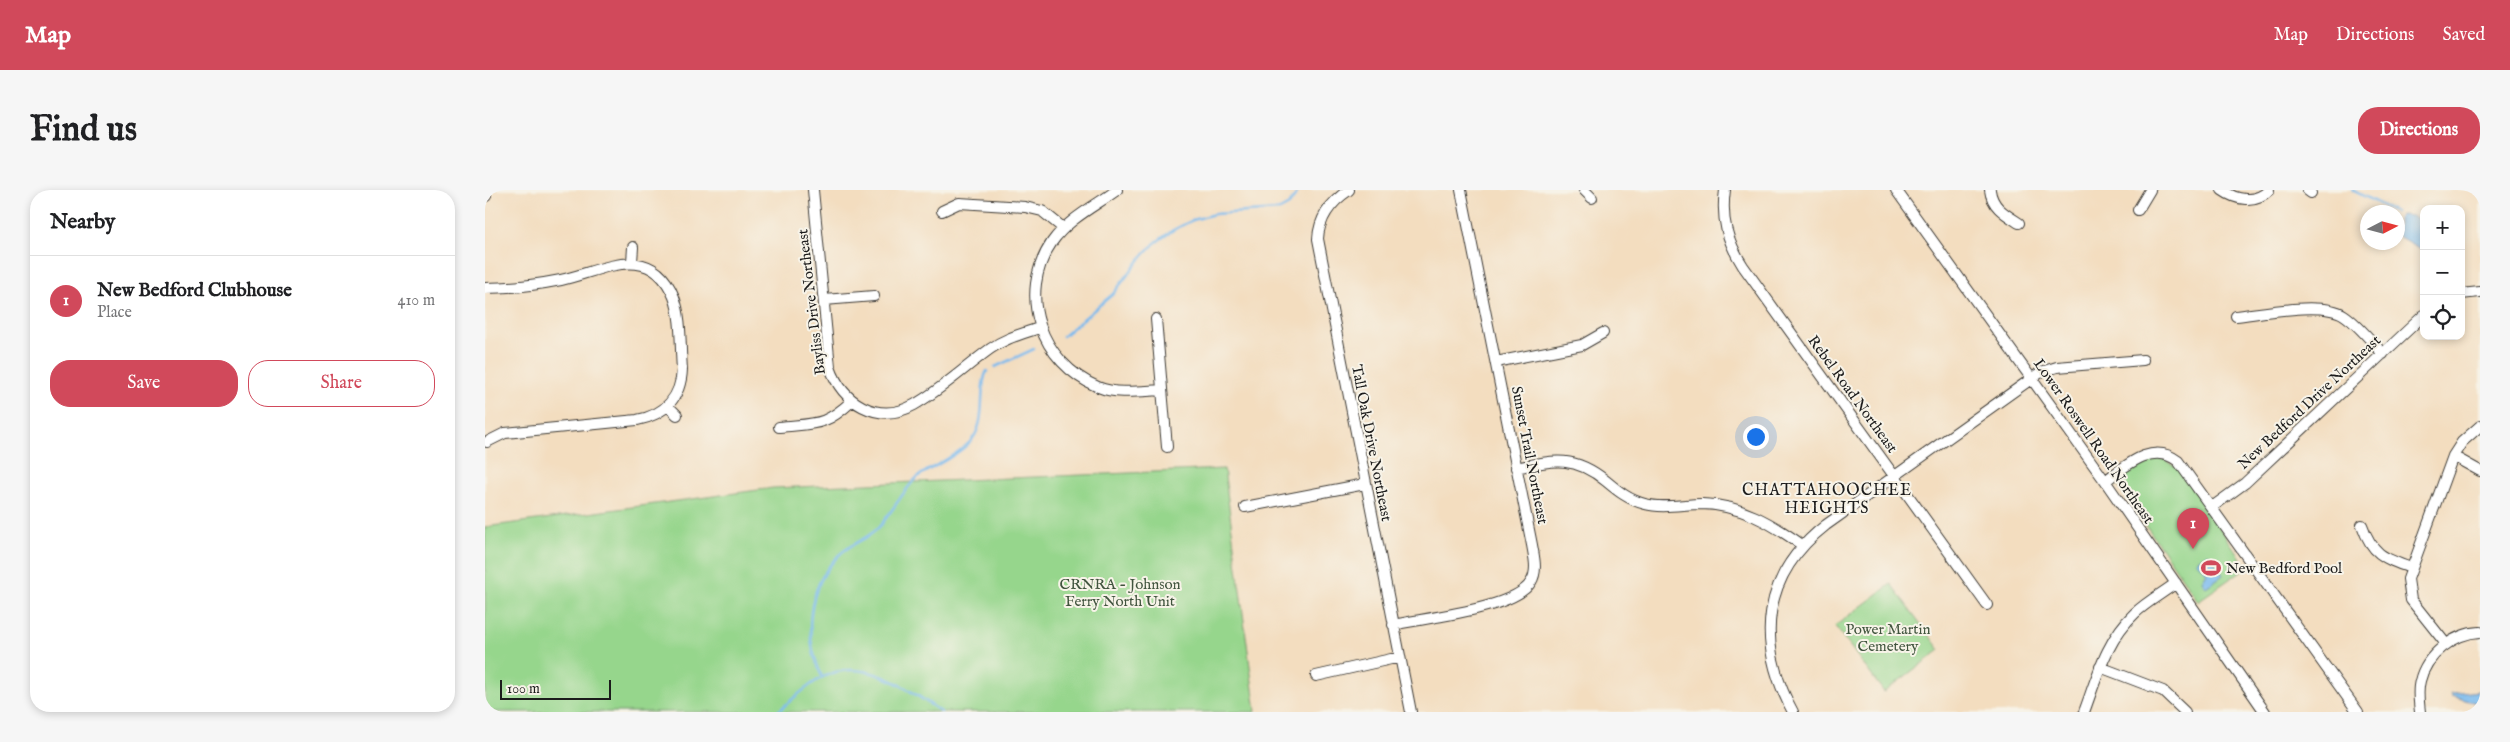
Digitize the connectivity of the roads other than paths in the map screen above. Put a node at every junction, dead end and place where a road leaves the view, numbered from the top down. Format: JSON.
{"nodes":[{"id":1,"x":813,"y":190,"type":"edge"},
{"id":2,"x":1117,"y":190,"type":"edge"},
{"id":3,"x":1349,"y":190,"type":"edge"},
{"id":4,"x":1461,"y":190,"type":"edge"},
{"id":5,"x":1584,"y":190,"type":"edge"},
{"id":6,"x":1725,"y":190,"type":"edge"},
{"id":7,"x":1896,"y":190,"type":"edge"},
{"id":8,"x":1990,"y":190,"type":"edge"},
{"id":9,"x":2150,"y":190,"type":"edge"},
{"id":10,"x":2222,"y":190,"type":"edge"},
{"id":11,"x":2269,"y":190,"type":"edge"},
{"id":12,"x":1592,"y":198,"type":"dead end"},
{"id":13,"x":2138,"y":210,"type":"dead end"},
{"id":14,"x":942,"y":211,"type":"dead end"},
{"id":15,"x":2019,"y":223,"type":"dead end"},
{"id":16,"x":1063,"y":228,"type":"junction"},
{"id":17,"x":633,"y":247,"type":"dead end"},
{"id":18,"x":632,"y":262,"type":"junction"},
{"id":19,"x":485,"y":288,"type":"edge"},
{"id":20,"x":2480,"y":292,"type":"edge"},
{"id":21,"x":2465,"y":294,"type":"edge"},
{"id":22,"x":875,"y":296,"type":"dead end"},
{"id":23,"x":824,"y":300,"type":"junction"},
{"id":24,"x":2236,"y":316,"type":"dead end"},
{"id":25,"x":1156,"y":319,"type":"dead end"},
{"id":26,"x":2420,"y":319,"type":"edge"},
{"id":27,"x":1039,"y":328,"type":"junction"},
{"id":28,"x":1603,"y":333,"type":"dead end"},
{"id":29,"x":2383,"y":354,"type":"junction"},
{"id":30,"x":2143,"y":360,"type":"dead end"},
{"id":31,"x":1496,"y":362,"type":"junction"},
{"id":32,"x":2031,"y":379,"type":"junction"},
{"id":33,"x":1162,"y":390,"type":"junction"},
{"id":34,"x":852,"y":401,"type":"junction"},
{"id":35,"x":668,"y":406,"type":"junction"},
{"id":36,"x":677,"y":416,"type":"dead end"},
{"id":37,"x":2480,"y":426,"type":"edge"},
{"id":38,"x":779,"y":427,"type":"dead end"},
{"id":39,"x":487,"y":442,"type":"dead end"},
{"id":40,"x":1167,"y":447,"type":"dead end"},
{"id":41,"x":2453,"y":456,"type":"junction"},
{"id":42,"x":1516,"y":468,"type":"junction"},
{"id":43,"x":2480,"y":471,"type":"edge"},
{"id":44,"x":1894,"y":477,"type":"junction"},
{"id":45,"x":2105,"y":481,"type":"junction"},
{"id":46,"x":1365,"y":484,"type":"junction"},
{"id":47,"x":1245,"y":507,"type":"dead end"},
{"id":48,"x":2212,"y":507,"type":"junction"},
{"id":49,"x":2362,"y":525,"type":"dead end"},
{"id":50,"x":1803,"y":545,"type":"junction"},
{"id":51,"x":2411,"y":568,"type":"junction"},
{"id":52,"x":2176,"y":583,"type":"junction"},
{"id":53,"x":1987,"y":605,"type":"dead end"},
{"id":54,"x":1393,"y":625,"type":"junction"},
{"id":55,"x":2480,"y":632,"type":"edge"},
{"id":56,"x":2446,"y":644,"type":"junction"},
{"id":57,"x":1400,"y":657,"type":"junction"},
{"id":58,"x":2101,"y":666,"type":"junction"},
{"id":59,"x":1316,"y":676,"type":"dead end"},
{"id":60,"x":1411,"y":712,"type":"edge"},
{"id":61,"x":1793,"y":712,"type":"edge"},
{"id":62,"x":2083,"y":712,"type":"edge"},
{"id":63,"x":2185,"y":712,"type":"edge"},
{"id":64,"x":2265,"y":712,"type":"edge"},
{"id":65,"x":2358,"y":712,"type":"edge"},
{"id":66,"x":2420,"y":712,"type":"edge"}],
"edges":[{"from":1,"to":23,"type":"street","name":"Bayliss Drive Northeast"},
{"from":2,"to":16,"type":"street"},
{"from":3,"to":46,"type":"street","name":"Tall Oak Drive Northeast"},
{"from":4,"to":31,"type":"street","name":"Sunset Trail Northeast"},
{"from":5,"to":12,"type":"street"},
{"from":6,"to":44,"type":"street","name":"Rebel Road Northeast"},
{"from":7,"to":32,"type":"street","name":"Lower Roswell Road Northeast"},
{"from":8,"to":15,"type":"street"},
{"from":9,"to":13,"type":"street"},
{"from":10,"to":11,"type":"street"},
{"from":14,"to":16,"type":"street"},
{"from":16,"to":27,"type":"street"},
{"from":17,"to":18,"type":"street"},
{"from":18,"to":19,"type":"street"},
{"from":18,"to":35,"type":"street"},
{"from":20,"to":21,"type":"street"},
{"from":22,"to":23,"type":"street"},
{"from":23,"to":34,"type":"street","name":"Bayliss Drive Northeast"},
{"from":24,"to":29,"type":"street"},
{"from":25,"to":33,"type":"street"},
{"from":26,"to":29,"type":"street","name":"New Bedford Drive Northeast"},
{"from":27,"to":33,"type":"street"},
{"from":27,"to":34,"type":"street","name":"Bayliss Drive Northeast"},
{"from":28,"to":31,"type":"street"},
{"from":29,"to":48,"type":"street","name":"New Bedford Drive Northeast"},
{"from":30,"to":32,"type":"street"},
{"from":31,"to":42,"type":"street","name":"Sunset Trail Northeast"},
{"from":32,"to":44,"type":"street"},
{"from":32,"to":45,"type":"street","name":"Lower Roswell Road Northeast"},
{"from":33,"to":40,"type":"street"},
{"from":34,"to":38,"type":"street"},
{"from":35,"to":36,"type":"street"},
{"from":35,"to":39,"type":"street"},
{"from":37,"to":41,"type":"street"},
{"from":41,"to":43,"type":"street"},
{"from":41,"to":51,"type":"street"},
{"from":42,"to":50,"type":"street"},
{"from":42,"to":54,"type":"street","name":"Sunset Trail Northeast"},
{"from":44,"to":50,"type":"street"},
{"from":44,"to":53,"type":"street","name":"Rebel Road Northeast"},
{"from":45,"to":48,"type":"street"},
{"from":45,"to":52,"type":"street","name":"Lower Roswell Road Northeast"},
{"from":46,"to":47,"type":"street"},
{"from":46,"to":54,"type":"street","name":"Tall Oak Drive Northeast"},
{"from":48,"to":65,"type":"street"},
{"from":49,"to":51,"type":"street"},
{"from":50,"to":61,"type":"street"},
{"from":51,"to":56,"type":"street"},
{"from":52,"to":58,"type":"street"},
{"from":52,"to":64,"type":"street","name":"Lower Roswell Road Northeast"},
{"from":54,"to":57,"type":"street","name":"Tall Oak Drive Northeast"},
{"from":55,"to":56,"type":"street"},
{"from":56,"to":66,"type":"street"},
{"from":57,"to":59,"type":"street"},
{"from":57,"to":60,"type":"street","name":"Tall Oak Drive Northeast"},
{"from":58,"to":62,"type":"street"},
{"from":58,"to":63,"type":"street"}]}
